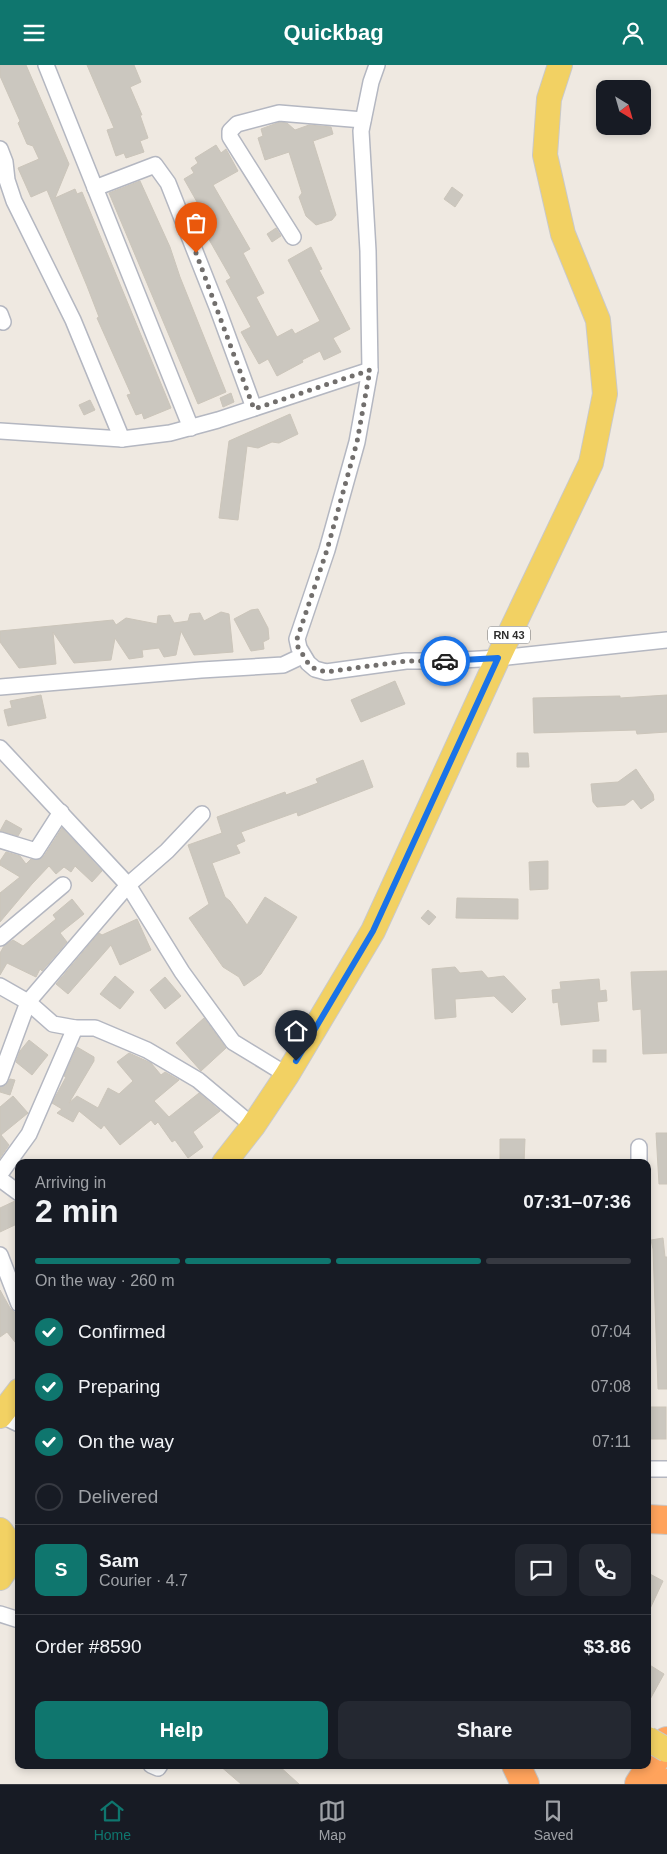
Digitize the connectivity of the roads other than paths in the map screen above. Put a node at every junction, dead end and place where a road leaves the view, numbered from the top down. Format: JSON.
{"nodes":[{"id":1,"x":46,"y":65,"type":"edge"},
{"id":2,"x":377,"y":65,"type":"edge"},
{"id":3,"x":560,"y":65,"type":"edge"},
{"id":4,"x":363,"y":120,"type":"junction"},
{"id":5,"x":0,"y":149,"type":"edge"},
{"id":6,"x":94,"y":188,"type":"junction"},
{"id":7,"x":293,"y":237,"type":"dead end"},
{"id":8,"x":370,"y":370,"type":"junction"},
{"id":9,"x":254,"y":409,"type":"junction"},
{"id":10,"x":191,"y":428,"type":"junction"},
{"id":11,"x":0,"y":431,"type":"edge"},
{"id":12,"x":122,"y":439,"type":"junction"},
{"id":13,"x":667,"y":640,"type":"edge"},
{"id":14,"x":302,"y":656,"type":"junction"},
{"id":15,"x":498,"y":658,"type":"junction"},
{"id":16,"x":0,"y":687,"type":"edge"},
{"id":17,"x":0,"y":748,"type":"edge"},
{"id":18,"x":61,"y":812,"type":"junction"},
{"id":19,"x":202,"y":814,"type":"dead end"},
{"id":20,"x":0,"y":841,"type":"edge"},
{"id":21,"x":63,"y":885,"type":"dead end"},
{"id":22,"x":128,"y":885,"type":"junction"},
{"id":23,"x":0,"y":938,"type":"edge"},
{"id":24,"x":0,"y":986,"type":"edge"},
{"id":25,"x":28,"y":1002,"type":"junction"},
{"id":26,"x":75,"y":1028,"type":"junction"},
{"id":27,"x":287,"y":1075,"type":"junction"},
{"id":28,"x":0,"y":1078,"type":"edge"},
{"id":29,"x":253,"y":1126,"type":"junction"},
{"id":30,"x":639,"y":1147,"type":"dead end"},
{"id":31,"x":227,"y":1159,"type":"edge"},
{"id":32,"x":639,"y":1159,"type":"edge"},
{"id":33,"x":0,"y":1174,"type":"edge"},
{"id":34,"x":0,"y":1179,"type":"edge"},
{"id":35,"x":15,"y":1190,"type":"edge"},
{"id":36,"x":0,"y":1255,"type":"edge"},
{"id":37,"x":15,"y":1294,"type":"edge"},
{"id":38,"x":15,"y":1396,"type":"edge"},
{"id":39,"x":0,"y":1415,"type":"edge"},
{"id":40,"x":15,"y":1422,"type":"edge"},
{"id":41,"x":651,"y":1469,"type":"edge"},
{"id":42,"x":667,"y":1469,"type":"edge"},
{"id":43,"x":651,"y":1519,"type":"edge"},
{"id":44,"x":667,"y":1520,"type":"edge"},
{"id":45,"x":8,"y":1533,"type":"edge"},
{"id":46,"x":7,"y":1576,"type":"edge"},
{"id":47,"x":0,"y":1614,"type":"edge"},
{"id":48,"x":15,"y":1619,"type":"edge"},
{"id":49,"x":651,"y":1741,"type":"edge"},
{"id":50,"x":667,"y":1741,"type":"edge"},
{"id":51,"x":667,"y":1750,"type":"edge"},
{"id":52,"x":651,"y":1766,"type":"edge"},
{"id":53,"x":518,"y":1769,"type":"edge"},
{"id":54,"x":649,"y":1769,"type":"edge"},
{"id":55,"x":525,"y":1784,"type":"edge"},
{"id":56,"x":639,"y":1784,"type":"edge"}],
"edges":[{"from":1,"to":6,"type":"street"},
{"from":2,"to":4,"type":"street"},
{"from":3,"to":15,"type":"main road","number":"RN 43"},
{"from":4,"to":7,"type":"street"},
{"from":4,"to":8,"type":"street"},
{"from":5,"to":12,"type":"street"},
{"from":6,"to":9,"type":"street"},
{"from":6,"to":10,"type":"street"},
{"from":8,"to":9,"type":"street"},
{"from":8,"to":14,"type":"street"},
{"from":9,"to":10,"type":"street"},
{"from":10,"to":12,"type":"street"},
{"from":11,"to":12,"type":"street"},
{"from":13,"to":15,"type":"street"},
{"from":14,"to":15,"type":"street"},
{"from":14,"to":16,"type":"street"},
{"from":15,"to":27,"type":"main road","number":"RN 43"},
{"from":17,"to":18,"type":"street"},
{"from":18,"to":20,"type":"street"},
{"from":18,"to":22,"type":"street"},
{"from":19,"to":22,"type":"street"},
{"from":21,"to":23,"type":"street"},
{"from":22,"to":25,"type":"street"},
{"from":22,"to":27,"type":"street"},
{"from":24,"to":25,"type":"street"},
{"from":25,"to":26,"type":"street"},
{"from":25,"to":28,"type":"street"},
{"from":26,"to":29,"type":"street"},
{"from":26,"to":33,"type":"street"},
{"from":27,"to":29,"type":"main road","number":"RN 43"},
{"from":29,"to":31,"type":"main road","number":"RN 43"},
{"from":30,"to":32,"type":"street"},
{"from":34,"to":35,"type":"street"},
{"from":36,"to":37,"type":"street"},
{"from":38,"to":39,"type":"main road"},
{"from":39,"to":40,"type":"street"},
{"from":41,"to":42,"type":"street"},
{"from":43,"to":44,"type":"highway"},
{"from":45,"to":46,"type":"main road"},
{"from":47,"to":48,"type":"street"},
{"from":49,"to":51,"type":"main road","bridge":true},
{"from":50,"to":52,"type":"highway"},
{"from":53,"to":55,"type":"highway"},
{"from":54,"to":56,"type":"highway"}]}
